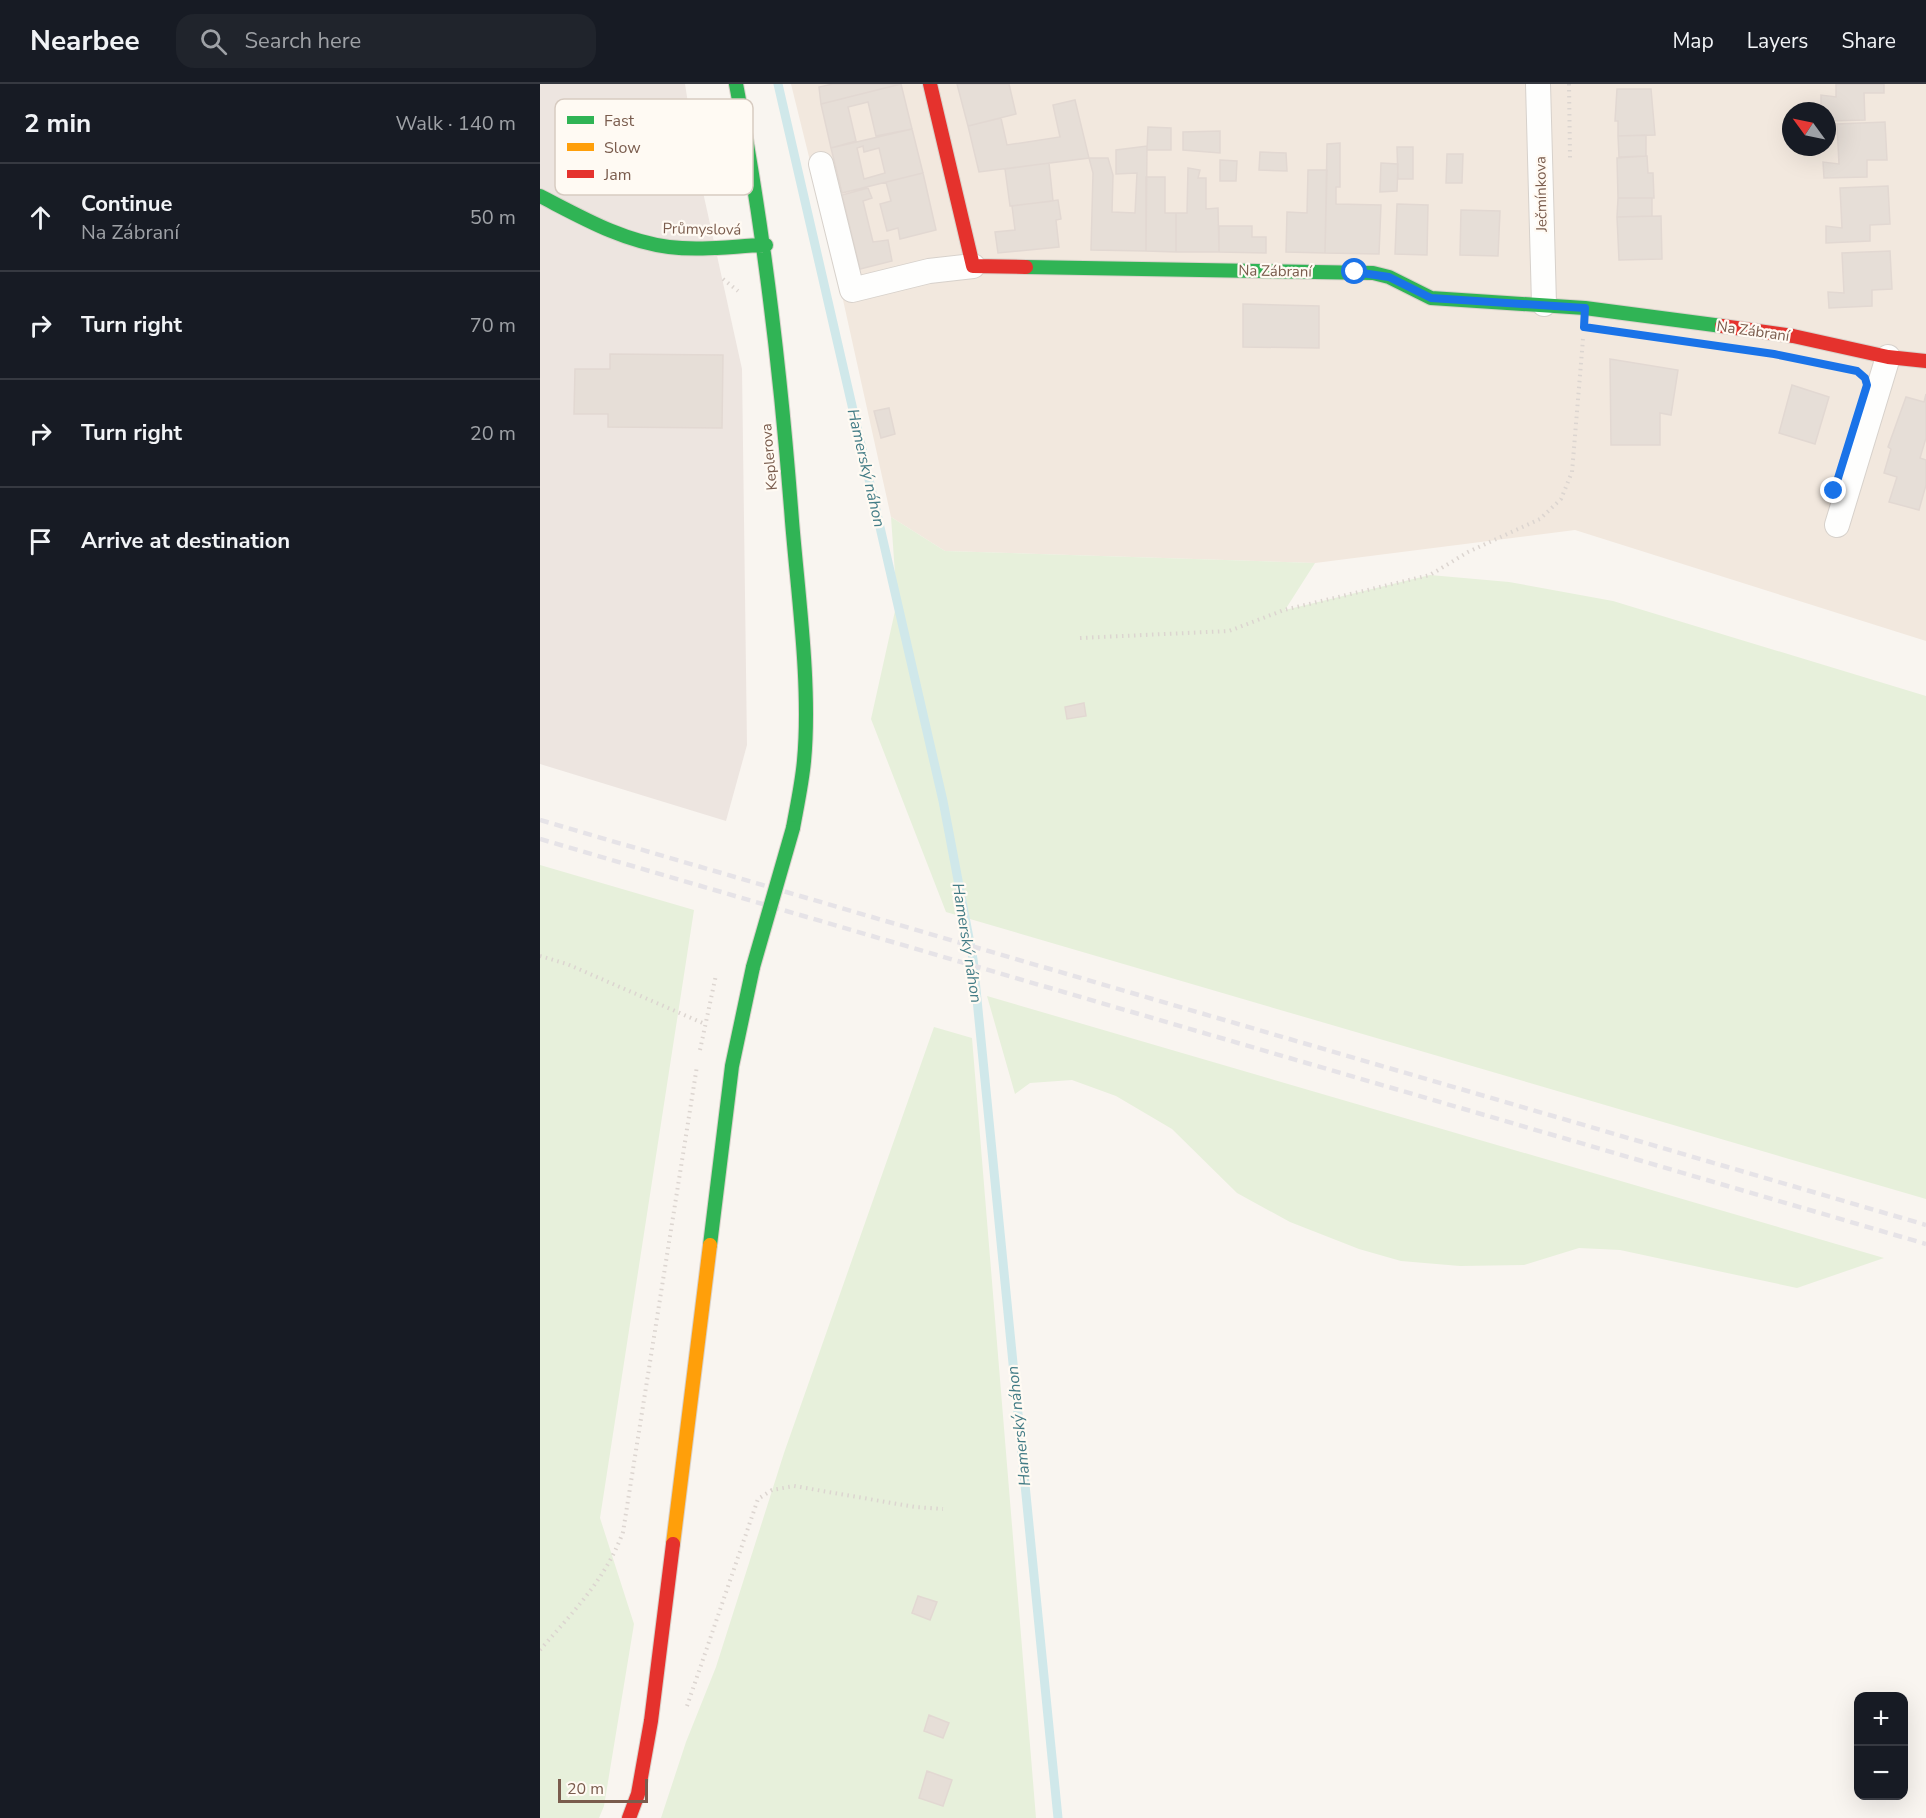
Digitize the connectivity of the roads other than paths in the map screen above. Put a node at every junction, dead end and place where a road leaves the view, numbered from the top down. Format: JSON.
{"nodes":[{"id":1,"x":736,"y":84,"type":"edge"},
{"id":2,"x":930,"y":84,"type":"edge"},
{"id":3,"x":1538,"y":84,"type":"edge"},
{"id":4,"x":739,"y":99,"type":"edge"},
{"id":5,"x":753,"y":163,"type":"edge"},
{"id":6,"x":821,"y":164,"type":"dead end"},
{"id":7,"x":540,"y":195,"type":"edge"},
{"id":8,"x":766,"y":245,"type":"junction"},
{"id":9,"x":973,"y":266,"type":"junction"},
{"id":10,"x":1544,"y":304,"type":"junction"},
{"id":11,"x":1888,"y":357,"type":"junction"},
{"id":12,"x":1926,"y":361,"type":"edge"},
{"id":13,"x":1837,"y":525,"type":"dead end"},
{"id":14,"x":629,"y":1818,"type":"edge"}],
"edges":[{"from":1,"to":4,"type":"main road","name":"Keplerova"},
{"from":2,"to":9,"type":"main road"},
{"from":3,"to":10,"type":"street","name":"Ječmínkova"},
{"from":5,"to":8,"type":"main road","name":"Keplerova"},
{"from":6,"to":9,"type":"street","name":"Na Zábraní"},
{"from":7,"to":8,"type":"main road","name":"Průmyslová"},
{"from":8,"to":14,"type":"main road","name":"Keplerova","bridge":true},
{"from":9,"to":10,"type":"main road","name":"Na Zábraní"},
{"from":10,"to":11,"type":"main road","name":"Na Zábraní"},
{"from":11,"to":12,"type":"main road","name":"Na Zábraní"},
{"from":11,"to":13,"type":"street"}]}
